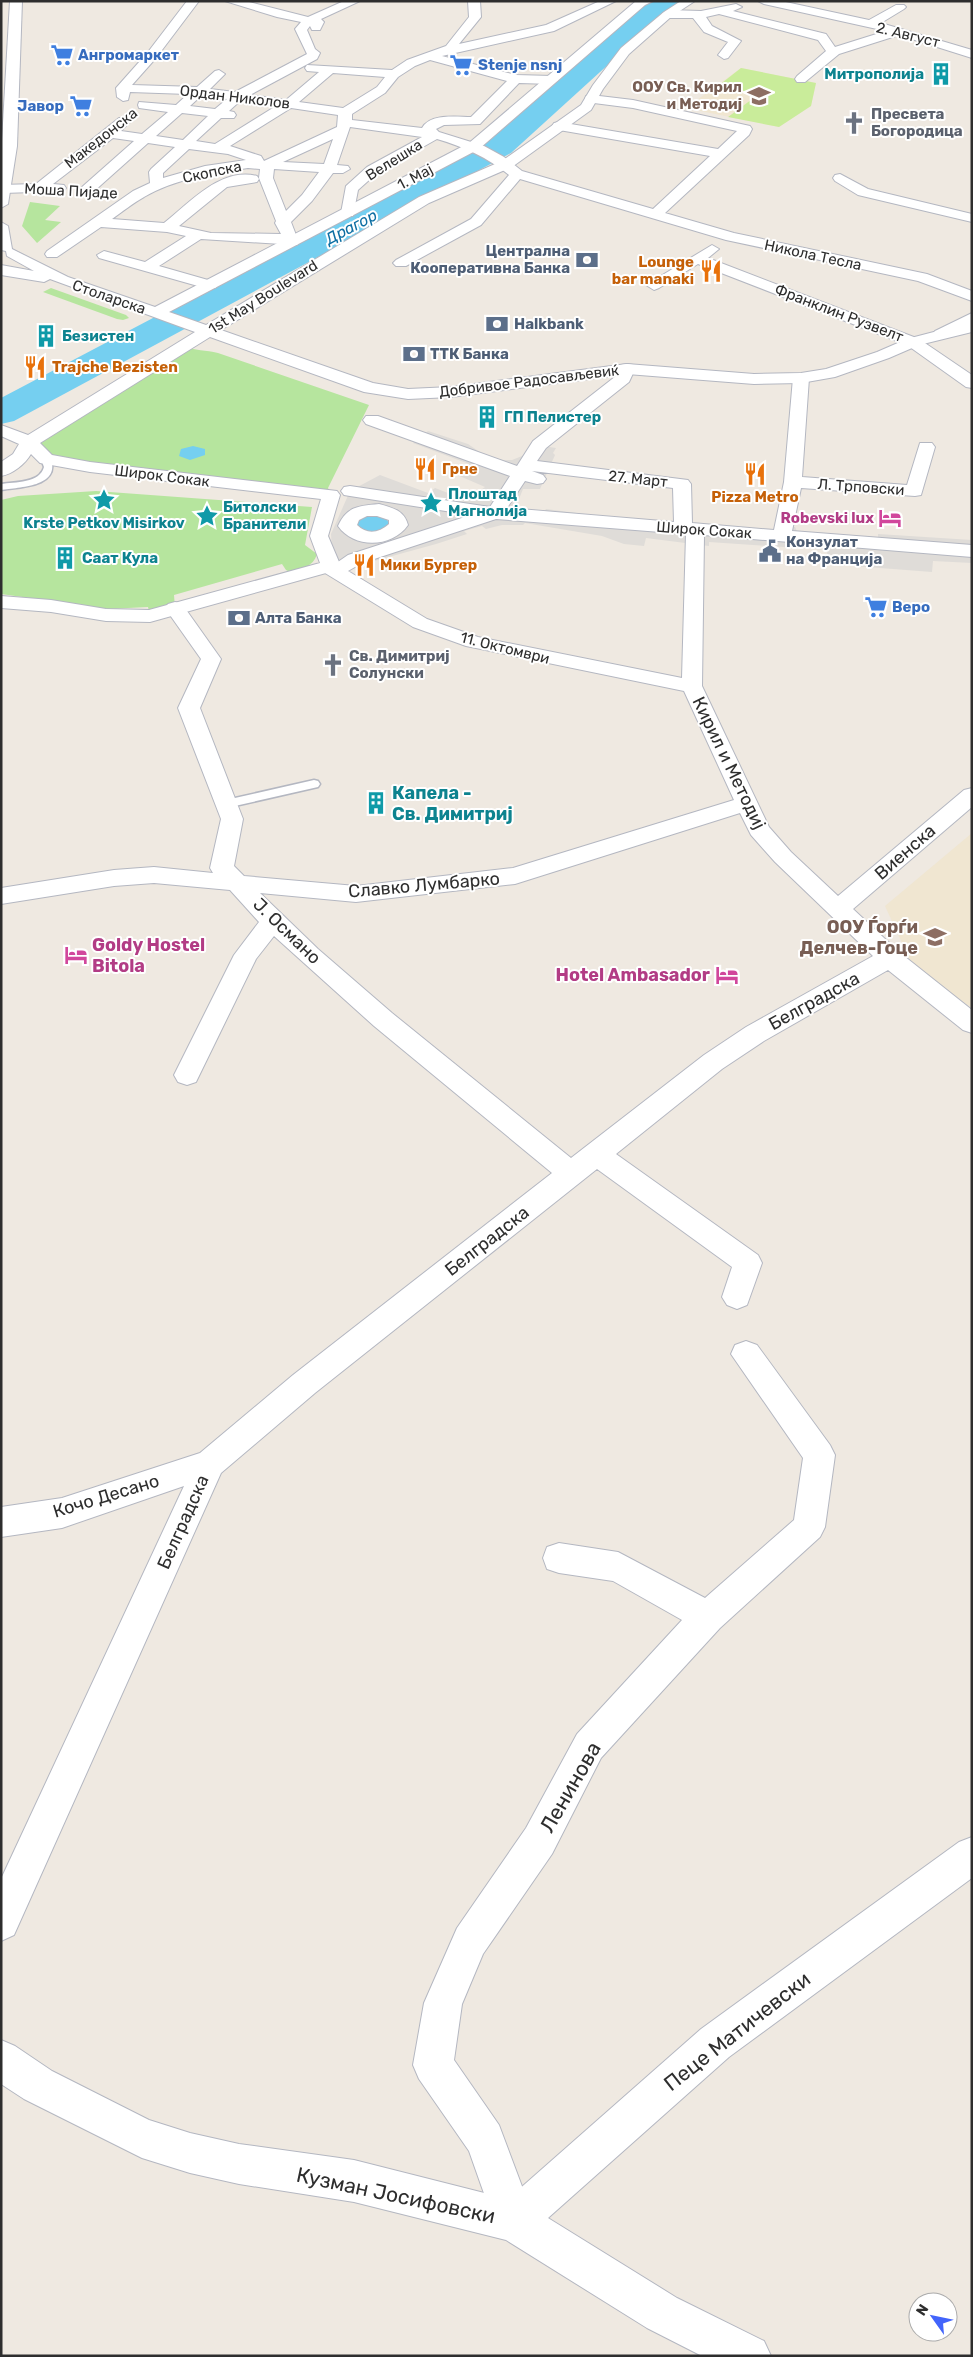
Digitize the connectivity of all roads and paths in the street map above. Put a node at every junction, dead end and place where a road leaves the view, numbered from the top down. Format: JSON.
{"nodes":[{"id":1,"x":16,"y":1,"type":"edge"},
{"id":2,"x":193,"y":1,"type":"edge"},
{"id":3,"x":232,"y":1,"type":"edge"},
{"id":4,"x":354,"y":1,"type":"edge"},
{"id":5,"x":474,"y":1,"type":"edge"},
{"id":6,"x":610,"y":1,"type":"edge"},
{"id":7,"x":689,"y":1,"type":"edge"},
{"id":8,"x":757,"y":1,"type":"edge"},
{"id":9,"x":764,"y":1,"type":"edge"},
{"id":10,"x":641,"y":2,"type":"edge"},
{"id":11,"x":900,"y":7,"type":"dead end"},
{"id":12,"x":719,"y":11,"type":"junction"},
{"id":13,"x":668,"y":14,"type":"junction"},
{"id":14,"x":701,"y":15,"type":"junction"},
{"id":15,"x":310,"y":20,"type":"junction"},
{"id":16,"x":869,"y":25,"type":"junction"},
{"id":17,"x":896,"y":31,"type":"junction"},
{"id":18,"x":964,"y":37,"type":"dead end"},
{"id":19,"x":325,"y":39,"type":"dead end"},
{"id":20,"x":947,"y":44,"type":"junction"},
{"id":21,"x":452,"y":48,"type":"junction"},
{"id":22,"x":833,"y":52,"type":"junction"},
{"id":23,"x":972,"y":54,"type":"edge"},
{"id":24,"x":724,"y":55,"type":"dead end"},
{"id":25,"x":431,"y":57,"type":"junction"},
{"id":26,"x":292,"y":68,"type":"junction"},
{"id":27,"x":137,"y":70,"type":"junction"},
{"id":28,"x":329,"y":70,"type":"junction"},
{"id":29,"x":156,"y":71,"type":"dead end"},
{"id":30,"x":201,"y":74,"type":"dead end"},
{"id":31,"x":394,"y":74,"type":"junction"},
{"id":32,"x":248,"y":77,"type":"dead end"},
{"id":33,"x":268,"y":79,"type":"junction"},
{"id":34,"x":516,"y":79,"type":"junction"},
{"id":35,"x":801,"y":79,"type":"dead end"},
{"id":36,"x":552,"y":80,"type":"junction"},
{"id":37,"x":124,"y":88,"type":"junction"},
{"id":38,"x":160,"y":89,"type":"junction"},
{"id":39,"x":380,"y":90,"type":"junction"},
{"id":40,"x":199,"y":91,"type":"junction"},
{"id":41,"x":236,"y":96,"type":"junction"},
{"id":42,"x":592,"y":99,"type":"junction"},
{"id":43,"x":290,"y":103,"type":"junction"},
{"id":44,"x":144,"y":105,"type":"junction"},
{"id":45,"x":388,"y":105,"type":"dead end"},
{"id":46,"x":179,"y":109,"type":"junction"},
{"id":47,"x":219,"y":113,"type":"junction"},
{"id":48,"x":408,"y":117,"type":"dead end"},
{"id":49,"x":264,"y":118,"type":"junction"},
{"id":50,"x":125,"y":120,"type":"junction"},
{"id":51,"x":288,"y":121,"type":"dead end"},
{"id":52,"x":344,"y":122,"type":"junction"},
{"id":53,"x":315,"y":126,"type":"dead end"},
{"id":54,"x":560,"y":126,"type":"junction"},
{"id":55,"x":435,"y":129,"type":"junction"},
{"id":56,"x":110,"y":134,"type":"junction"},
{"id":57,"x":145,"y":139,"type":"junction"},
{"id":58,"x":185,"y":145,"type":"junction"},
{"id":59,"x":6,"y":146,"type":"edge"},
{"id":60,"x":218,"y":148,"type":"junction"},
{"id":61,"x":477,"y":148,"type":"junction"},
{"id":62,"x":722,"y":154,"type":"junction"},
{"id":63,"x":68,"y":164,"type":"junction"},
{"id":64,"x":507,"y":166,"type":"junction"},
{"id":65,"x":112,"y":168,"type":"junction"},
{"id":66,"x":329,"y":168,"type":"junction"},
{"id":67,"x":372,"y":170,"type":"junction"},
{"id":68,"x":267,"y":171,"type":"junction"},
{"id":69,"x":156,"y":178,"type":"junction"},
{"id":70,"x":840,"y":178,"type":"dead end"},
{"id":71,"x":41,"y":187,"type":"junction"},
{"id":72,"x":3,"y":189,"type":"junction"},
{"id":73,"x":87,"y":190,"type":"junction"},
{"id":74,"x":138,"y":194,"type":"junction"},
{"id":75,"x":1,"y":204,"type":"edge"},
{"id":76,"x":348,"y":213,"type":"junction"},
{"id":77,"x":654,"y":216,"type":"junction"},
{"id":78,"x":972,"y":218,"type":"edge"},
{"id":79,"x":98,"y":222,"type":"junction"},
{"id":80,"x":282,"y":223,"type":"junction"},
{"id":81,"x":1,"y":226,"type":"edge"},
{"id":82,"x":167,"y":228,"type":"junction"},
{"id":83,"x":198,"y":235,"type":"junction"},
{"id":84,"x":731,"y":237,"type":"junction"},
{"id":85,"x":292,"y":242,"type":"junction"},
{"id":86,"x":7,"y":248,"type":"edge"},
{"id":87,"x":52,"y":254,"type":"dead end"},
{"id":88,"x":104,"y":255,"type":"dead end"},
{"id":89,"x":697,"y":259,"type":"junction"},
{"id":90,"x":400,"y":262,"type":"dead end"},
{"id":91,"x":1,"y":265,"type":"edge"},
{"id":92,"x":149,"y":266,"type":"junction"},
{"id":93,"x":1,"y":270,"type":"edge"},
{"id":94,"x":63,"y":280,"type":"junction"},
{"id":95,"x":210,"y":285,"type":"junction"},
{"id":96,"x":654,"y":285,"type":"dead end"},
{"id":97,"x":972,"y":296,"type":"edge"},
{"id":98,"x":159,"y":314,"type":"junction"},
{"id":99,"x":972,"y":318,"type":"edge"},
{"id":100,"x":972,"y":327,"type":"edge"},
{"id":101,"x":200,"y":328,"type":"junction"},
{"id":102,"x":941,"y":334,"type":"junction"},
{"id":103,"x":913,"y":342,"type":"junction"},
{"id":104,"x":627,"y":369,"type":"junction"},
{"id":105,"x":801,"y":378,"type":"junction"},
{"id":106,"x":972,"y":383,"type":"edge"},
{"id":107,"x":372,"y":420,"type":"dead end"},
{"id":108,"x":1,"y":430,"type":"edge"},
{"id":109,"x":29,"y":442,"type":"junction"},
{"id":110,"x":926,"y":448,"type":"dead end"},
{"id":111,"x":46,"y":459,"type":"junction"},
{"id":112,"x":524,"y":469,"type":"junction"},
{"id":113,"x":1,"y":471,"type":"edge"},
{"id":114,"x":793,"y":482,"type":"junction"},
{"id":115,"x":1,"y":487,"type":"edge"},
{"id":116,"x":350,"y":491,"type":"dead end"},
{"id":117,"x":383,"y":503,"type":"junction"},
{"id":118,"x":495,"y":513,"type":"junction"},
{"id":119,"x":350,"y":530,"type":"junction"},
{"id":120,"x":689,"y":530,"type":"junction"},
{"id":121,"x":331,"y":534,"type":"dead end"},
{"id":122,"x":782,"y":536,"type":"junction"},
{"id":123,"x":389,"y":541,"type":"junction"},
{"id":124,"x":972,"y":551,"type":"edge"},
{"id":125,"x":335,"y":567,"type":"junction"},
{"id":126,"x":1,"y":602,"type":"edge"},
{"id":127,"x":175,"y":608,"type":"junction"},
{"id":128,"x":692,"y":686,"type":"junction"},
{"id":129,"x":314,"y":784,"type":"dead end"},
{"id":130,"x":972,"y":795,"type":"edge"},
{"id":131,"x":747,"y":803,"type":"junction"},
{"id":132,"x":226,"y":804,"type":"junction"},
{"id":133,"x":238,"y":882,"type":"junction"},
{"id":134,"x":1,"y":896,"type":"edge"},
{"id":135,"x":838,"y":909,"type":"junction"},
{"id":136,"x":273,"y":921,"type":"junction"},
{"id":137,"x":890,"y":958,"type":"junction"},
{"id":138,"x":972,"y":1024,"type":"edge"},
{"id":139,"x":187,"y":1075,"type":"dead end"},
{"id":140,"x":596,"y":1154,"type":"junction"},
{"id":141,"x":572,"y":1174,"type":"junction"},
{"id":142,"x":737,"y":1297,"type":"dead end"},
{"id":143,"x":746,"y":1354,"type":"dead end"},
{"id":144,"x":210,"y":1463,"type":"junction"},
{"id":145,"x":1,"y":1522,"type":"edge"},
{"id":146,"x":559,"y":1558,"type":"dead end"},
{"id":147,"x":708,"y":1618,"type":"junction"},
{"id":148,"x":972,"y":1855,"type":"edge"},
{"id":149,"x":1,"y":1922,"type":"edge"},
{"id":150,"x":1,"y":2060,"type":"edge"},
{"id":151,"x":514,"y":2221,"type":"junction"},
{"id":152,"x":749,"y":2356,"type":"edge"}],
"edges":[{"from":1,"to":59,"type":"street"},
{"from":2,"to":27,"type":"street"},
{"from":3,"to":15,"type":"street"},
{"from":4,"to":15,"type":"street"},
{"from":5,"to":21,"type":"street"},
{"from":6,"to":21,"type":"street"},
{"from":7,"to":13,"type":"street","name":"1st May Boulevard"},
{"from":8,"to":12,"type":"street"},
{"from":9,"to":16,"type":"street","name":"2. Август"},
{"from":10,"to":36,"type":"street","name":"1. Мај"},
{"from":11,"to":16,"type":"street","name":"2. Август"},
{"from":12,"to":14,"type":"street"},
{"from":12,"to":22,"type":"street"},
{"from":13,"to":14,"type":"street"},
{"from":13,"to":42,"type":"street","name":"1st May Boulevard"},
{"from":14,"to":24,"type":"street"},
{"from":15,"to":19,"type":"street"},
{"from":15,"to":26,"type":"street"},
{"from":16,"to":17,"type":"street","name":"2. Август"},
{"from":17,"to":20,"type":"street","name":"2. Август"},
{"from":17,"to":22,"type":"street"},
{"from":18,"to":20,"type":"street","name":"2. Август"},
{"from":20,"to":23,"type":"street","name":"2. Август"},
{"from":21,"to":25,"type":"street"},
{"from":22,"to":35,"type":"street"},
{"from":25,"to":31,"type":"street"},
{"from":25,"to":34,"type":"street"},
{"from":26,"to":28,"type":"street"},
{"from":26,"to":33,"type":"street"},
{"from":27,"to":29,"type":"street"},
{"from":27,"to":37,"type":"street"},
{"from":28,"to":31,"type":"street"},
{"from":28,"to":43,"type":"street"},
{"from":30,"to":40,"type":"street"},
{"from":31,"to":39,"type":"street","name":"Скопска"},
{"from":32,"to":33,"type":"street"},
{"from":33,"to":41,"type":"street"},
{"from":34,"to":36,"type":"street"},
{"from":34,"to":55,"type":"street","name":"Велешка"},
{"from":36,"to":61,"type":"street","name":"1. Мај"},
{"from":37,"to":38,"type":"street","name":"Ордан Николов"},
{"from":37,"to":50,"type":"street"},
{"from":38,"to":40,"type":"street","name":"Ордан Николов"},
{"from":38,"to":44,"type":"street","name":"Македонска"},
{"from":39,"to":45,"type":"street"},
{"from":39,"to":52,"type":"street","name":"Скопска"},
{"from":40,"to":41,"type":"street","name":"Ордан Николов"},
{"from":40,"to":46,"type":"street"},
{"from":41,"to":43,"type":"street","name":"Ордан Николов"},
{"from":41,"to":47,"type":"street"},
{"from":42,"to":54,"type":"street","name":"1st May Boulevard"},
{"from":42,"to":62,"type":"street"},
{"from":43,"to":49,"type":"street"},
{"from":43,"to":52,"type":"street","name":"Ордан Николов"},
{"from":44,"to":46,"type":"street"},
{"from":44,"to":50,"type":"street","name":"Македонска"},
{"from":46,"to":47,"type":"street"},
{"from":46,"to":57,"type":"street"},
{"from":47,"to":49,"type":"street"},
{"from":47,"to":58,"type":"street"},
{"from":48,"to":55,"type":"street"},
{"from":49,"to":51,"type":"street"},
{"from":49,"to":60,"type":"street"},
{"from":50,"to":56,"type":"street","name":"Македонска"},
{"from":52,"to":53,"type":"street"},
{"from":52,"to":55,"type":"street","name":"Ордан Николов"},
{"from":52,"to":66,"type":"street"},
{"from":52,"to":68,"type":"street","name":"Скопска"},
{"from":54,"to":62,"type":"street"},
{"from":54,"to":64,"type":"street","name":"1st May Boulevard"},
{"from":55,"to":61,"type":"street","name":"Ордан Николов"},
{"from":55,"to":67,"type":"street","name":"Велешка"},
{"from":56,"to":57,"type":"street"},
{"from":56,"to":63,"type":"street","name":"Македонска"},
{"from":57,"to":58,"type":"street"},
{"from":57,"to":65,"type":"street"},
{"from":58,"to":60,"type":"street"},
{"from":58,"to":69,"type":"street"},
{"from":59,"to":72,"type":"street"},
{"from":60,"to":68,"type":"street"},
{"from":61,"to":64,"type":"street","name":"Ордан Николов"},
{"from":61,"to":76,"type":"street","name":"1. Мај"},
{"from":62,"to":77,"type":"street"},
{"from":63,"to":65,"type":"street"},
{"from":63,"to":71,"type":"street","name":"Македонска"},
{"from":64,"to":77,"type":"street","name":"Никола Тесла"},
{"from":64,"to":90,"type":"street"},
{"from":64,"to":101,"type":"street","name":"1st May Boulevard"},
{"from":65,"to":69,"type":"street"},
{"from":65,"to":73,"type":"street"},
{"from":66,"to":67,"type":"street","name":"Скопска"},
{"from":66,"to":68,"type":"street","name":"Скопска"},
{"from":66,"to":80,"type":"street"},
{"from":67,"to":76,"type":"street","name":"Велешка"},
{"from":68,"to":69,"type":"street","name":"Скопска"},
{"from":68,"to":80,"type":"street"},
{"from":68,"to":82,"type":"street"},
{"from":69,"to":74,"type":"street"},
{"from":70,"to":78,"type":"street"},
{"from":71,"to":72,"type":"street","name":"Моша Пијаде"},
{"from":71,"to":73,"type":"street","name":"Моша Пијаде"},
{"from":72,"to":75,"type":"street"},
{"from":73,"to":74,"type":"street","name":"Моша Пијаде"},
{"from":74,"to":79,"type":"street"},
{"from":76,"to":85,"type":"street","name":"1. Мај"},
{"from":77,"to":84,"type":"street","name":"Никола Тесла"},
{"from":79,"to":82,"type":"street"},
{"from":79,"to":87,"type":"street"},
{"from":80,"to":85,"type":"street"},
{"from":81,"to":86,"type":"street"},
{"from":82,"to":83,"type":"street"},
{"from":83,"to":85,"type":"street"},
{"from":83,"to":92,"type":"street"},
{"from":84,"to":89,"type":"street"},
{"from":84,"to":97,"type":"street","name":"Никола Тесла"},
{"from":85,"to":95,"type":"street","name":"1. Мај"},
{"from":86,"to":91,"type":"street"},
{"from":86,"to":94,"type":"street","name":"Столарска"},
{"from":88,"to":92,"type":"street"},
{"from":89,"to":96,"type":"street"},
{"from":89,"to":103,"type":"street","name":"Франклин Рузвелт"},
{"from":92,"to":95,"type":"street"},
{"from":93,"to":94,"type":"street","name":"Столарска"},
{"from":94,"to":98,"type":"street","name":"Столарска"},
{"from":95,"to":98,"type":"street","name":"1. Мај"},
{"from":98,"to":101,"type":"street","name":"Столарска"},
{"from":99,"to":102,"type":"street"},
{"from":100,"to":102,"type":"street","name":"Добривое Радосављевиќ"},
{"from":101,"to":104,"type":"street","name":"Добривое Радосављевиќ"},
{"from":101,"to":109,"type":"street","name":"1st May Boulevard"},
{"from":102,"to":103,"type":"street","name":"Добривое Радосављевиќ"},
{"from":103,"to":105,"type":"street","name":"Добривое Радосављевиќ"},
{"from":103,"to":106,"type":"street","name":"Франклин Рузвелт"},
{"from":104,"to":105,"type":"street","name":"Добривое Радосављевиќ"},
{"from":104,"to":112,"type":"street"},
{"from":105,"to":114,"type":"street","name":"Л. Трповски"},
{"from":107,"to":112,"type":"street"},
{"from":108,"to":109,"type":"street"},
{"from":109,"to":111,"type":"street"},
{"from":109,"to":113,"type":"street","name":"1st May Boulevard"},
{"from":110,"to":114,"type":"street","name":"Л. Трповски"},
{"from":111,"to":115,"type":"lane"},
{"from":111,"to":125,"type":"street","name":"Широк Сокак"},
{"from":112,"to":118,"type":"street"},
{"from":112,"to":120,"type":"street","name":"27. Март"},
{"from":114,"to":122,"type":"street","name":"Л. Трповски"},
{"from":116,"to":117,"type":"street","name":"Широк Сокак"},
{"from":117,"to":118,"type":"street","name":"Широк Сокак"},
{"from":117,"to":119,"type":"street"},
{"from":117,"to":123,"type":"street"},
{"from":118,"to":120,"type":"street","name":"Широк Сокак"},
{"from":118,"to":123,"type":"street"},
{"from":119,"to":121,"type":"street"},
{"from":119,"to":123,"type":"street"},
{"from":120,"to":122,"type":"street","name":"Широк Сокак"},
{"from":120,"to":128,"type":"street","name":"Кирил и Методиј"},
{"from":122,"to":124,"type":"street","name":"Широк Сокак"},
{"from":123,"to":125,"type":"street"},
{"from":125,"to":127,"type":"street"},
{"from":125,"to":128,"type":"street","name":"11. Октомври"},
{"from":126,"to":127,"type":"street"},
{"from":127,"to":132,"type":"street","name":"Ј. Османо"},
{"from":128,"to":131,"type":"street","name":"Кирил и Методиј"},
{"from":129,"to":132,"type":"lane"},
{"from":130,"to":135,"type":"street","name":"Виенска"},
{"from":131,"to":133,"type":"street","name":"Славко Лумбарко"},
{"from":131,"to":135,"type":"street","name":"Кирил и Методиј"},
{"from":132,"to":133,"type":"street","name":"Ј. Османо"},
{"from":133,"to":134,"type":"street","name":"Славко Лумбарко"},
{"from":133,"to":136,"type":"street","name":"Ј. Османо"},
{"from":135,"to":137,"type":"street","name":"Кирил и Методиј"},
{"from":136,"to":139,"type":"street"},
{"from":136,"to":141,"type":"street","name":"Ј. Османо"},
{"from":137,"to":138,"type":"street","name":"Кирил и Методиј"},
{"from":137,"to":140,"type":"street","name":"Белградска"},
{"from":140,"to":141,"type":"street","name":"Белградска"},
{"from":140,"to":142,"type":"street"},
{"from":141,"to":144,"type":"street","name":"Белградска"},
{"from":143,"to":147,"type":"street","name":"Ленинова"},
{"from":144,"to":145,"type":"street","name":"Кочо Десано"},
{"from":144,"to":149,"type":"street","name":"Белградска"},
{"from":146,"to":147,"type":"street"},
{"from":147,"to":151,"type":"street","name":"Ленинова"},
{"from":148,"to":151,"type":"street","name":"Пеце Матичевски"},
{"from":150,"to":151,"type":"street","name":"Кузман Јосифовски"},
{"from":151,"to":152,"type":"street","name":"Кузман Јосифовски"}]}
